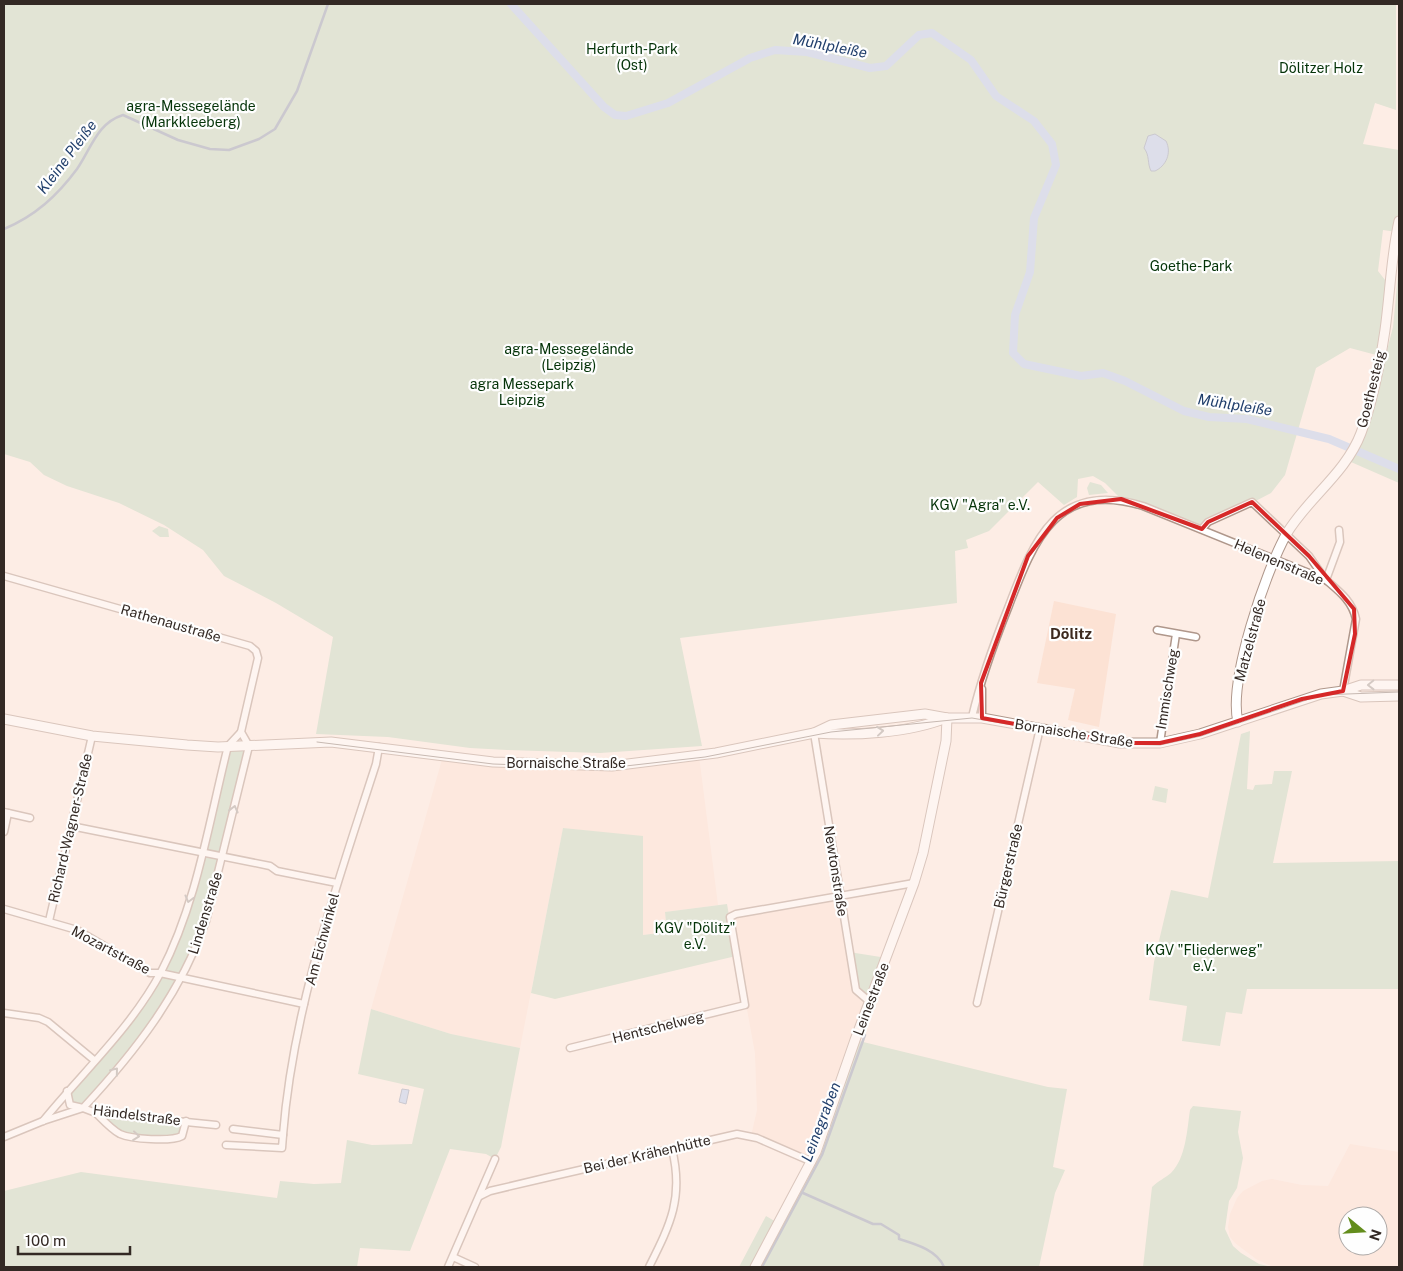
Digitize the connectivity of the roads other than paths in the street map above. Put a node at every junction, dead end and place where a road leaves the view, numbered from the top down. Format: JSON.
{"nodes":[{"id":1,"x":1399,"y":221,"type":"edge"},
{"id":2,"x":1202,"y":529,"type":"junction"},
{"id":3,"x":1339,"y":530,"type":"dead end"},
{"id":4,"x":1287,"y":533,"type":"junction"},
{"id":5,"x":1274,"y":560,"type":"junction"},
{"id":6,"x":4,"y":576,"type":"edge"},
{"id":7,"x":1326,"y":580,"type":"junction"},
{"id":8,"x":1157,"y":630,"type":"dead end"},
{"id":9,"x":1176,"y":634,"type":"junction"},
{"id":10,"x":1196,"y":637,"type":"dead end"},
{"id":11,"x":981,"y":683,"type":"junction"},
{"id":12,"x":1399,"y":685,"type":"edge"},
{"id":13,"x":1343,"y":691,"type":"junction"},
{"id":14,"x":1399,"y":696,"type":"edge"},
{"id":15,"x":972,"y":717,"type":"junction"},
{"id":16,"x":947,"y":718,"type":"junction"},
{"id":17,"x":982,"y":718,"type":"junction"},
{"id":18,"x":4,"y":719,"type":"edge"},
{"id":19,"x":1238,"y":722,"type":"junction"},
{"id":20,"x":1040,"y":728,"type":"junction"},
{"id":21,"x":241,"y":732,"type":"junction"},
{"id":22,"x":814,"y":733,"type":"junction"},
{"id":23,"x":92,"y":736,"type":"junction"},
{"id":24,"x":1160,"y":743,"type":"junction"},
{"id":25,"x":228,"y":746,"type":"junction"},
{"id":26,"x":249,"y":746,"type":"junction"},
{"id":27,"x":379,"y":748,"type":"junction"},
{"id":28,"x":6,"y":813,"type":"edge"},
{"id":29,"x":30,"y":818,"type":"dead end"},
{"id":30,"x":72,"y":826,"type":"junction"},
{"id":31,"x":4,"y":832,"type":"edge"},
{"id":32,"x":202,"y":852,"type":"junction"},
{"id":33,"x":222,"y":856,"type":"junction"},
{"id":34,"x":337,"y":883,"type":"junction"},
{"id":35,"x":914,"y":883,"type":"junction"},
{"id":36,"x":840,"y":896,"type":"junction"},
{"id":37,"x":4,"y":909,"type":"edge"},
{"id":38,"x":48,"y":921,"type":"junction"},
{"id":39,"x":160,"y":973,"type":"junction"},
{"id":40,"x":182,"y":978,"type":"junction"},
{"id":41,"x":870,"y":1002,"type":"junction"},
{"id":42,"x":977,"y":1003,"type":"dead end"},
{"id":43,"x":304,"y":1004,"type":"junction"},
{"id":44,"x":4,"y":1013,"type":"edge"},
{"id":45,"x":570,"y":1048,"type":"dead end"},
{"id":46,"x":94,"y":1060,"type":"junction"},
{"id":47,"x":67,"y":1091,"type":"junction"},
{"id":48,"x":83,"y":1108,"type":"junction"},
{"id":49,"x":96,"y":1113,"type":"junction"},
{"id":50,"x":43,"y":1121,"type":"junction"},
{"id":51,"x":186,"y":1122,"type":"junction"},
{"id":52,"x":216,"y":1125,"type":"dead end"},
{"id":53,"x":233,"y":1129,"type":"dead end"},
{"id":54,"x":283,"y":1135,"type":"junction"},
{"id":55,"x":4,"y":1137,"type":"edge"},
{"id":56,"x":226,"y":1145,"type":"dead end"},
{"id":57,"x":672,"y":1149,"type":"junction"},
{"id":58,"x":495,"y":1159,"type":"dead end"},
{"id":59,"x":812,"y":1162,"type":"junction"},
{"id":60,"x":480,"y":1196,"type":"junction"},
{"id":61,"x":453,"y":1257,"type":"junction"},
{"id":62,"x":448,"y":1267,"type":"edge"},
{"id":63,"x":475,"y":1267,"type":"edge"},
{"id":64,"x":649,"y":1267,"type":"edge"},
{"id":65,"x":755,"y":1267,"type":"edge"}],
"edges":[{"from":1,"to":4,"type":"main road","name":"Goethesteig"},
{"from":2,"to":4,"type":"street"},
{"from":2,"to":5,"type":"street","name":"Helenenstraße"},
{"from":2,"to":11,"type":"street","name":"Helenenstraße"},
{"from":3,"to":7,"type":"street"},
{"from":4,"to":5,"type":"main road","name":"Goethesteig"},
{"from":4,"to":7,"type":"street"},
{"from":5,"to":7,"type":"street","name":"Helenenstraße"},
{"from":5,"to":19,"type":"main road","name":"Matzelstraße"},
{"from":6,"to":21,"type":"street","name":"Rathenaustraße"},
{"from":7,"to":13,"type":"street","name":"Helenenstraße"},
{"from":8,"to":9,"type":"street","name":"Immischweg"},
{"from":9,"to":10,"type":"street","name":"Immischweg"},
{"from":9,"to":24,"type":"street","name":"Immischweg"},
{"from":11,"to":15,"type":"street"},
{"from":11,"to":17,"type":"street"},
{"from":12,"to":13,"type":"main road","name":"Bornaische Straße","one_way":true},
{"from":13,"to":14,"type":"main road","name":"Bornaische Straße"},
{"from":13,"to":19,"type":"main road","name":"Bornaische Straße"},
{"from":15,"to":16,"type":"main road","name":"Bornaische Straße"},
{"from":15,"to":17,"type":"main road","name":"Bornaische Straße"},
{"from":16,"to":22,"type":"main road","name":"Bornaische Straße"},
{"from":16,"to":35,"type":"main road","name":"Leinestraße"},
{"from":17,"to":20,"type":"main road","name":"Bornaische Straße"},
{"from":18,"to":23,"type":"main road","name":"Bornaische Straße"},
{"from":19,"to":24,"type":"main road","name":"Bornaische Straße"},
{"from":20,"to":24,"type":"main road","name":"Bornaische Straße"},
{"from":20,"to":42,"type":"street","name":"Bürgerstraße"},
{"from":21,"to":25,"type":"street","name":"Rathenaustraße"},
{"from":21,"to":26,"type":"street"},
{"from":22,"to":27,"type":"main road","name":"Bornaische Straße"},
{"from":22,"to":36,"type":"street","name":"Newtonstraße"},
{"from":23,"to":25,"type":"main road","name":"Bornaische Straße"},
{"from":23,"to":30,"type":"street","name":"Richard-Wagner-Straße"},
{"from":25,"to":26,"type":"main road","name":"Bornaische Straße"},
{"from":25,"to":32,"type":"street","name":"Lindenstraße"},
{"from":26,"to":27,"type":"main road","name":"Bornaische Straße"},
{"from":33,"to":26,"type":"street","name":"Lindenstraße","one_way":true},
{"from":27,"to":34,"type":"street","name":"Am Eichwinkel"},
{"from":28,"to":29,"type":"street"},
{"from":28,"to":31,"type":"street"},
{"from":30,"to":32,"type":"street"},
{"from":30,"to":38,"type":"street","name":"Richard-Wagner-Straße"},
{"from":32,"to":33,"type":"street"},
{"from":32,"to":39,"type":"street","name":"Lindenstraße","one_way":true},
{"from":33,"to":34,"type":"street"},
{"from":33,"to":40,"type":"street","name":"Lindenstraße"},
{"from":34,"to":43,"type":"street","name":"Am Eichwinkel"},
{"from":35,"to":36,"type":"street"},
{"from":35,"to":41,"type":"main road","name":"Leinestraße"},
{"from":36,"to":41,"type":"street","name":"Newtonstraße"},
{"from":36,"to":45,"type":"street","name":"Hentschelweg"},
{"from":37,"to":38,"type":"street","name":"Mozartstraße"},
{"from":38,"to":39,"type":"street","name":"Mozartstraße"},
{"from":39,"to":40,"type":"street","name":"Mozartstraße"},
{"from":39,"to":46,"type":"street","name":"Lindenstraße"},
{"from":40,"to":43,"type":"street","name":"Mozartstraße"},
{"from":48,"to":40,"type":"street","name":"Lindenstraße","one_way":true},
{"from":41,"to":59,"type":"main road","name":"Leinestraße"},
{"from":43,"to":54,"type":"street","name":"Am Eichwinkel"},
{"from":44,"to":46,"type":"street"},
{"from":46,"to":47,"type":"street","name":"Lindenstraße"},
{"from":47,"to":48,"type":"street"},
{"from":47,"to":50,"type":"street","name":"Lindenstraße"},
{"from":48,"to":49,"type":"street","name":"Händelstraße"},
{"from":48,"to":50,"type":"street","name":"Händelstraße"},
{"from":49,"to":51,"type":"street","name":"Händelstraße"},
{"from":49,"to":51,"type":"street","one_way":true},
{"from":50,"to":55,"type":"street","name":"Händelstraße"},
{"from":51,"to":52,"type":"street","name":"Händelstraße"},
{"from":53,"to":54,"type":"street"},
{"from":54,"to":56,"type":"street"},
{"from":57,"to":59,"type":"street","name":"Bei der Krähenhütte"},
{"from":57,"to":60,"type":"street","name":"Bei der Krähenhütte"},
{"from":57,"to":64,"type":"street"},
{"from":58,"to":60,"type":"street"},
{"from":59,"to":65,"type":"main road","name":"Leinestraße"},
{"from":60,"to":61,"type":"street"},
{"from":61,"to":62,"type":"street"},
{"from":61,"to":63,"type":"street"}]}
